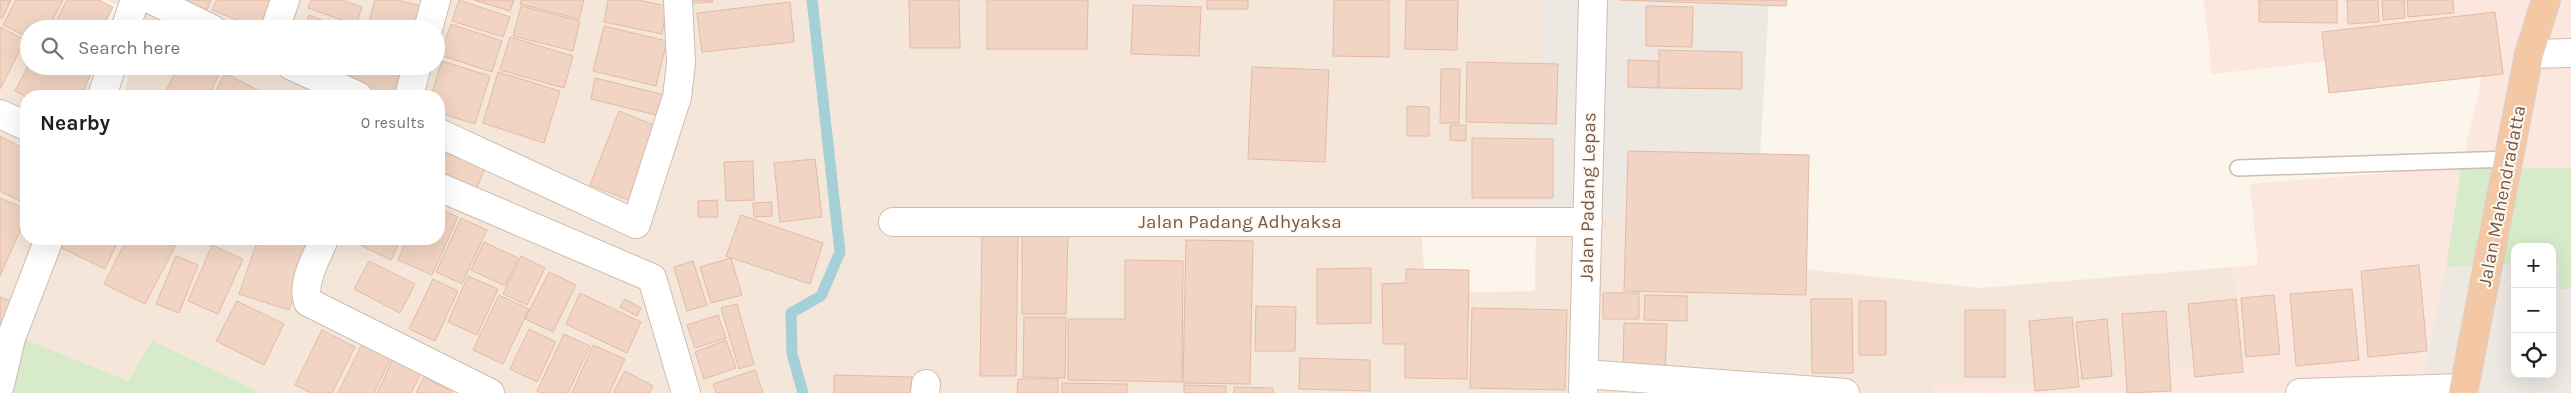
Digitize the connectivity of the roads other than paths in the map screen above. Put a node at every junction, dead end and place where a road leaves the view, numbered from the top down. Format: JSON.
{"nodes":[{"id":1,"x":135,"y":0,"type":"edge"},
{"id":2,"x":152,"y":0,"type":"edge"},
{"id":3,"x":285,"y":0,"type":"edge"},
{"id":4,"x":436,"y":0,"type":"edge"},
{"id":5,"x":678,"y":0,"type":"edge"},
{"id":6,"x":1593,"y":0,"type":"edge"},
{"id":7,"x":2546,"y":0,"type":"edge"},
{"id":8,"x":128,"y":20,"type":"edge"},
{"id":9,"x":193,"y":20,"type":"edge"},
{"id":10,"x":279,"y":20,"type":"edge"},
{"id":11,"x":430,"y":20,"type":"edge"},
{"id":12,"x":2571,"y":53,"type":"edge"},
{"id":13,"x":2529,"y":54,"type":"junction"},
{"id":14,"x":109,"y":75,"type":"edge"},
{"id":15,"x":312,"y":75,"type":"edge"},
{"id":16,"x":415,"y":75,"type":"edge"},
{"id":17,"x":104,"y":90,"type":"edge"},
{"id":18,"x":345,"y":90,"type":"edge"},
{"id":19,"x":411,"y":90,"type":"edge"},
{"id":20,"x":0,"y":114,"type":"edge"},
{"id":21,"x":20,"y":123,"type":"edge"},
{"id":22,"x":445,"y":136,"type":"edge"},
{"id":23,"x":2509,"y":159,"type":"junction"},
{"id":24,"x":2238,"y":168,"type":"dead end"},
{"id":25,"x":445,"y":190,"type":"edge"},
{"id":26,"x":893,"y":222,"type":"dead end"},
{"id":27,"x":1588,"y":222,"type":"junction"},
{"id":28,"x":48,"y":245,"type":"edge"},
{"id":29,"x":322,"y":245,"type":"edge"},
{"id":30,"x":1583,"y":384,"type":"edge"},
{"id":31,"x":0,"y":385,"type":"edge"},
{"id":32,"x":2463,"y":391,"type":"edge"},
{"id":33,"x":490,"y":393,"type":"edge"},
{"id":34,"x":686,"y":393,"type":"edge"},
{"id":35,"x":1845,"y":393,"type":"edge"},
{"id":36,"x":2300,"y":393,"type":"edge"}],
"edges":[{"from":1,"to":8,"type":"street"},
{"from":2,"to":9,"type":"street"},
{"from":3,"to":10,"type":"street"},
{"from":4,"to":11,"type":"street"},
{"from":5,"to":22,"type":"street"},
{"from":6,"to":27,"type":"street","name":"Jalan Padang Lepas"},
{"from":7,"to":13,"type":"highway","name":"Jalan Mahendradatta"},
{"from":12,"to":13,"type":"street"},
{"from":13,"to":23,"type":"highway","name":"Jalan Mahendradatta"},
{"from":14,"to":17,"type":"street"},
{"from":15,"to":18,"type":"street"},
{"from":16,"to":19,"type":"street"},
{"from":20,"to":21,"type":"street"},
{"from":23,"to":24,"type":"lane"},
{"from":23,"to":32,"type":"highway","name":"Jalan Mahendradatta"},
{"from":25,"to":34,"type":"street"},
{"from":26,"to":27,"type":"street","name":"Jalan Padang Adhyaksa"},
{"from":27,"to":30,"type":"street","name":"Jalan Padang Lepas"},
{"from":28,"to":31,"type":"street"},
{"from":29,"to":33,"type":"street"},
{"from":30,"to":35,"type":"street"},
{"from":32,"to":36,"type":"street"}]}
